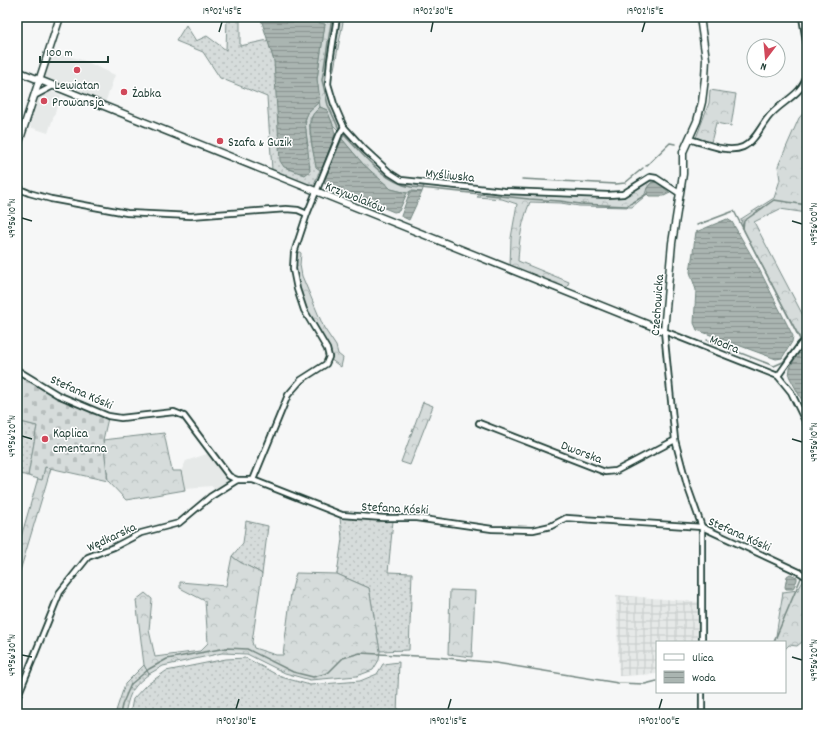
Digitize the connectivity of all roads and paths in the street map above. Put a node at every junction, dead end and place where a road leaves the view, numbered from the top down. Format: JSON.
{"nodes":[{"id":1,"x":60,"y":17,"type":"edge"},
{"id":2,"x":337,"y":17,"type":"edge"},
{"id":3,"x":700,"y":17,"type":"edge"},
{"id":4,"x":802,"y":17,"type":"edge"},
{"id":5,"x":807,"y":47,"type":"edge"},
{"id":6,"x":17,"y":71,"type":"edge"},
{"id":7,"x":807,"y":74,"type":"edge"},
{"id":8,"x":39,"y":80,"type":"junction"},
{"id":9,"x":53,"y":86,"type":"junction"},
{"id":10,"x":34,"y":96,"type":"junction"},
{"id":11,"x":344,"y":127,"type":"junction"},
{"id":12,"x":689,"y":139,"type":"junction"},
{"id":13,"x":17,"y":148,"type":"edge"},
{"id":14,"x":17,"y":188,"type":"edge"},
{"id":15,"x":315,"y":191,"type":"junction"},
{"id":16,"x":679,"y":193,"type":"junction"},
{"id":17,"x":307,"y":214,"type":"junction"},
{"id":18,"x":664,"y":331,"type":"junction"},
{"id":19,"x":807,"y":339,"type":"edge"},
{"id":20,"x":17,"y":370,"type":"edge"},
{"id":21,"x":778,"y":376,"type":"junction"},
{"id":22,"x":479,"y":423,"type":"dead end"},
{"id":23,"x":807,"y":424,"type":"edge"},
{"id":24,"x":674,"y":440,"type":"junction"},
{"id":25,"x":237,"y":480,"type":"junction"},
{"id":26,"x":253,"y":480,"type":"junction"},
{"id":27,"x":702,"y":528,"type":"junction"},
{"id":28,"x":807,"y":577,"type":"edge"},
{"id":29,"x":702,"y":641,"type":"edge"},
{"id":30,"x":702,"y":693,"type":"edge"},
{"id":31,"x":17,"y":698,"type":"edge"},
{"id":32,"x":702,"y":714,"type":"edge"}],
"edges":[{"from":1,"to":8,"type":"street"},
{"from":2,"to":11,"type":"street","name":"Myśliwska"},
{"from":3,"to":12,"type":"street","name":"Czechowicka"},
{"from":4,"to":5,"type":"street"},
{"from":6,"to":8,"type":"street","name":"Krzywolaków"},
{"from":7,"to":12,"type":"street"},
{"from":8,"to":9,"type":"street","name":"Krzywolaków"},
{"from":8,"to":10,"type":"street"},
{"from":9,"to":10,"type":"street"},
{"from":9,"to":15,"type":"street","name":"Krzywolaków"},
{"from":10,"to":13,"type":"street"},
{"from":11,"to":15,"type":"street"},
{"from":11,"to":16,"type":"street","name":"Myśliwska"},
{"from":12,"to":16,"type":"street","name":"Czechowicka"},
{"from":14,"to":17,"type":"street"},
{"from":15,"to":17,"type":"street"},
{"from":15,"to":18,"type":"street","name":"Krzywolaków"},
{"from":16,"to":18,"type":"street","name":"Czechowicka"},
{"from":17,"to":26,"type":"street"},
{"from":18,"to":21,"type":"street","name":"Modra"},
{"from":18,"to":24,"type":"street","name":"Czechowicka"},
{"from":19,"to":21,"type":"street"},
{"from":20,"to":25,"type":"street","name":"Stefana Kóski"},
{"from":21,"to":23,"type":"street","name":"Modra"},
{"from":22,"to":24,"type":"street","name":"Dworska"},
{"from":24,"to":27,"type":"street","name":"Czechowicka"},
{"from":25,"to":26,"type":"street","name":"Stefana Kóski"},
{"from":25,"to":31,"type":"street","name":"Wędkarska"},
{"from":26,"to":27,"type":"street","name":"Stefana Kóski"},
{"from":27,"to":28,"type":"street","name":"Stefana Kóski"},
{"from":27,"to":29,"type":"street","name":"Czechowicka"},
{"from":30,"to":32,"type":"street"}]}
